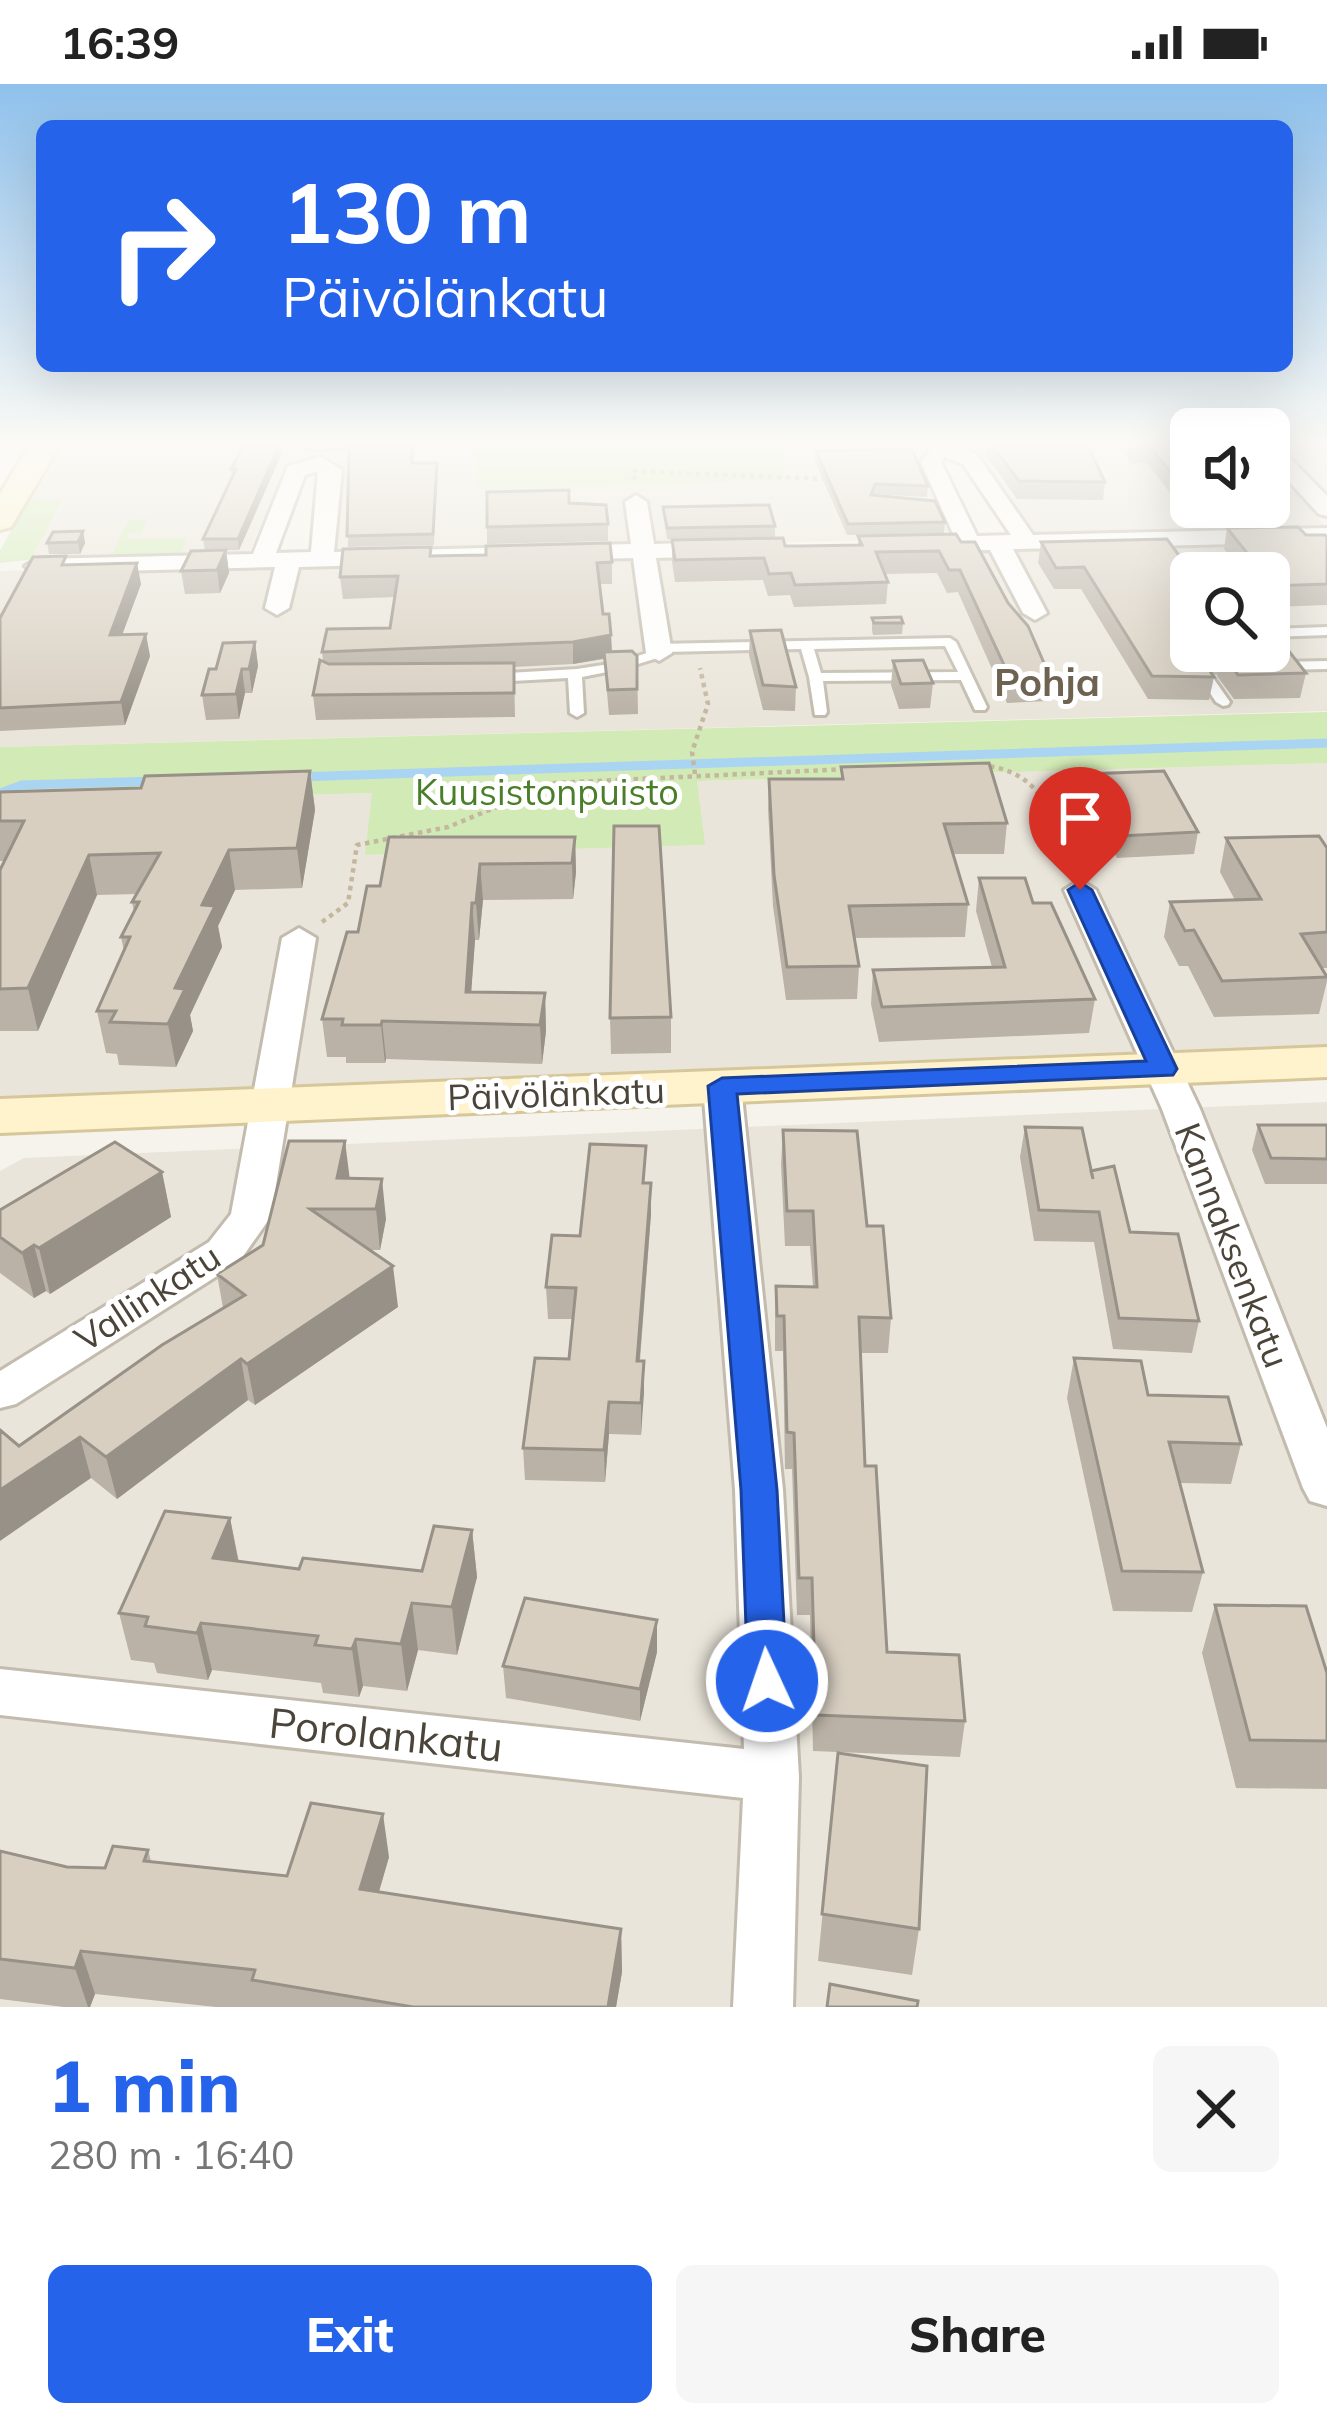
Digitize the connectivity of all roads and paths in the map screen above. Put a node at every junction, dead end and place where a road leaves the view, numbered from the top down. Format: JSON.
{"nodes":[{"id":1,"x":271,"y":536,"type":"edge"},
{"id":2,"x":325,"y":536,"type":"edge"},
{"id":3,"x":641,"y":536,"type":"edge"},
{"id":4,"x":964,"y":536,"type":"edge"},
{"id":5,"x":1023,"y":536,"type":"edge"},
{"id":6,"x":1295,"y":536,"type":"edge"},
{"id":7,"x":1027,"y":542,"type":"junction"},
{"id":8,"x":969,"y":543,"type":"junction"},
{"id":9,"x":998,"y":543,"type":"junction"},
{"id":10,"x":909,"y":545,"type":"edge"},
{"id":11,"x":749,"y":549,"type":"edge"},
{"id":12,"x":643,"y":551,"type":"junction"},
{"id":13,"x":322,"y":559,"type":"junction"},
{"id":14,"x":262,"y":560,"type":"junction"},
{"id":15,"x":289,"y":560,"type":"junction"},
{"id":16,"x":38,"y":566,"type":"edge"},
{"id":17,"x":278,"y":608,"type":"dead end"},
{"id":18,"x":1035,"y":613,"type":"dead end"},
{"id":19,"x":943,"y":625,"type":"dead end"},
{"id":20,"x":1290,"y":634,"type":"edge"},
{"id":21,"x":1324,"y":635,"type":"edge"},
{"id":22,"x":950,"y":642,"type":"junction"},
{"id":23,"x":806,"y":645,"type":"junction"},
{"id":24,"x":658,"y":651,"type":"junction"},
{"id":25,"x":1327,"y":664,"type":"edge"},
{"id":26,"x":1290,"y":665,"type":"edge"},
{"id":27,"x":1203,"y":672,"type":"edge"},
{"id":28,"x":574,"y":676,"type":"junction"},
{"id":29,"x":966,"y":676,"type":"junction"},
{"id":30,"x":816,"y":677,"type":"junction"},
{"id":31,"x":473,"y":679,"type":"edge"},
{"id":32,"x":1223,"y":701,"type":"dead end"},
{"id":33,"x":980,"y":707,"type":"dead end"},
{"id":34,"x":820,"y":712,"type":"dead end"},
{"id":35,"x":577,"y":713,"type":"dead end"},
{"id":36,"x":966,"y":765,"type":"edge"},
{"id":37,"x":853,"y":769,"type":"edge"},
{"id":38,"x":695,"y":772,"type":"junction"},
{"id":39,"x":1080,"y":890,"type":"joint"},
{"id":40,"x":299,"y":938,"type":"joint"},
{"id":41,"x":1327,"y":1062,"type":"edge"},
{"id":42,"x":1163,"y":1069,"type":"junction"},
{"id":43,"x":722,"y":1086,"type":"junction"},
{"id":44,"x":269,"y":1104,"type":"junction"},
{"id":45,"x":0,"y":1116,"type":"edge"},
{"id":46,"x":0,"y":1392,"type":"edge"},
{"id":47,"x":1327,"y":1488,"type":"edge"},
{"id":48,"x":0,"y":1692,"type":"edge"},
{"id":49,"x":772,"y":1777,"type":"junction"},
{"id":50,"x":763,"y":2007,"type":"edge"}],
"edges":[{"from":1,"to":14,"type":"street"},
{"from":2,"to":13,"type":"street"},
{"from":3,"to":12,"type":"street"},
{"from":4,"to":8,"type":"street"},
{"from":5,"to":7,"type":"street"},
{"from":6,"to":7,"type":"street"},
{"from":7,"to":9,"type":"street"},
{"from":8,"to":9,"type":"street"},
{"from":8,"to":10,"type":"street"},
{"from":9,"to":18,"type":"street"},
{"from":11,"to":12,"type":"street"},
{"from":12,"to":13,"type":"street"},
{"from":12,"to":24,"type":"street"},
{"from":13,"to":15,"type":"street"},
{"from":14,"to":15,"type":"street"},
{"from":14,"to":16,"type":"street"},
{"from":15,"to":17,"type":"street"},
{"from":19,"to":22,"type":"lane"},
{"from":20,"to":21,"type":"lane"},
{"from":22,"to":23,"type":"lane"},
{"from":22,"to":29,"type":"lane"},
{"from":23,"to":24,"type":"lane"},
{"from":23,"to":30,"type":"lane"},
{"from":24,"to":28,"type":"lane"},
{"from":24,"to":38,"type":"path"},
{"from":25,"to":26,"type":"lane"},
{"from":27,"to":32,"type":"lane"},
{"from":28,"to":31,"type":"lane"},
{"from":28,"to":35,"type":"lane"},
{"from":29,"to":30,"type":"lane"},
{"from":29,"to":33,"type":"lane"},
{"from":30,"to":34,"type":"lane"},
{"from":36,"to":39,"type":"path"},
{"from":37,"to":38,"type":"path"},
{"from":38,"to":40,"type":"path"},
{"from":39,"to":42,"type":"street","name":"Kannaksenkatu"},
{"from":40,"to":44,"type":"street","name":"Vallinkatu"},
{"from":41,"to":42,"type":"street","name":"Päivölänkatu"},
{"from":42,"to":43,"type":"street","name":"Päivölänkatu"},
{"from":42,"to":47,"type":"street","name":"Kannaksenkatu"},
{"from":43,"to":44,"type":"street","name":"Päivölänkatu"},
{"from":43,"to":49,"type":"street"},
{"from":44,"to":45,"type":"street","name":"Päivölänkatu"},
{"from":44,"to":46,"type":"street","name":"Vallinkatu"},
{"from":48,"to":49,"type":"street","name":"Porolankatu"},
{"from":49,"to":50,"type":"street"}]}
